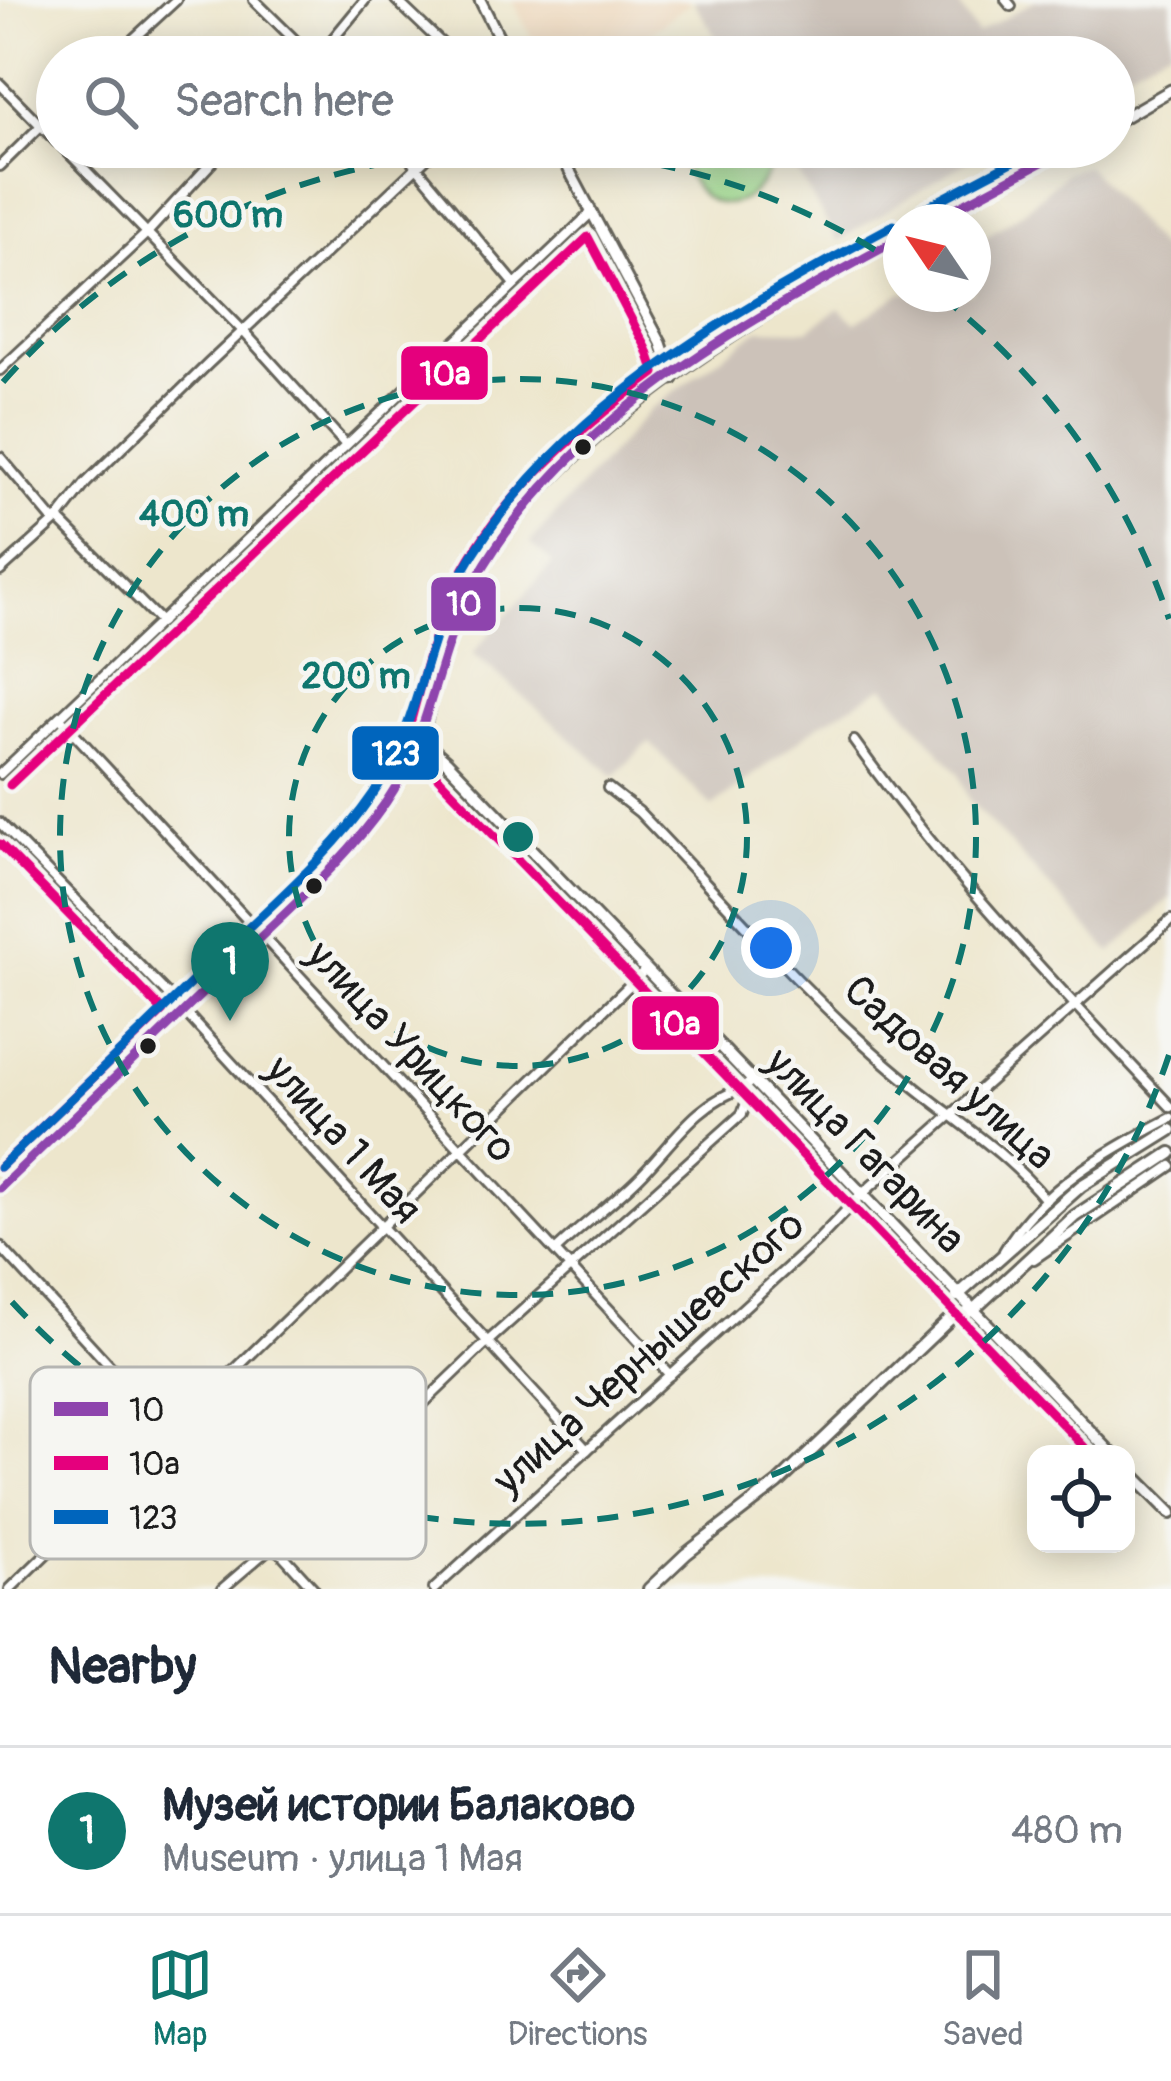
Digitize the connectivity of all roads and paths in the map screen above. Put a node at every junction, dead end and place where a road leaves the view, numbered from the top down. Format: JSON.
{"nodes":[{"id":1,"x":176,"y":0,"type":"edge"},
{"id":2,"x":254,"y":0,"type":"edge"},
{"id":3,"x":365,"y":0,"type":"edge"},
{"id":4,"x":396,"y":0,"type":"edge"},
{"id":5,"x":480,"y":0,"type":"edge"},
{"id":6,"x":137,"y":36,"type":"edge"},
{"id":7,"x":293,"y":36,"type":"edge"},
{"id":8,"x":333,"y":36,"type":"edge"},
{"id":9,"x":434,"y":36,"type":"edge"},
{"id":10,"x":498,"y":36,"type":"edge"},
{"id":11,"x":0,"y":84,"type":"edge"},
{"id":12,"x":1171,"y":90,"type":"edge"},
{"id":13,"x":1135,"y":111,"type":"edge"},
{"id":14,"x":36,"y":122,"type":"edge"},
{"id":15,"x":36,"y":130,"type":"edge"},
{"id":16,"x":0,"y":166,"type":"edge"},
{"id":17,"x":84,"y":168,"type":"edge"},
{"id":18,"x":206,"y":168,"type":"edge"},
{"id":19,"x":415,"y":168,"type":"edge"},
{"id":20,"x":419,"y":168,"type":"edge"},
{"id":21,"x":568,"y":168,"type":"edge"},
{"id":22,"x":1031,"y":168,"type":"edge"},
{"id":23,"x":964,"y":204,"type":"edge"},
{"id":24,"x":592,"y":212,"type":"junction"},
{"id":25,"x":147,"y":232,"type":"junction"},
{"id":26,"x":883,"y":248,"type":"edge"},
{"id":27,"x":514,"y":283,"type":"junction"},
{"id":28,"x":244,"y":332,"type":"junction"},
{"id":29,"x":0,"y":370,"type":"edge"},
{"id":30,"x":673,"y":379,"type":"junction"},
{"id":31,"x":345,"y":444,"type":"junction"},
{"id":32,"x":0,"y":457,"type":"edge"},
{"id":33,"x":56,"y":519,"type":"junction"},
{"id":34,"x":0,"y":572,"type":"edge"},
{"id":35,"x":161,"y":622,"type":"junction"},
{"id":36,"x":60,"y":718,"type":"junction"},
{"id":37,"x":421,"y":739,"type":"junction"},
{"id":38,"x":854,"y":741,"type":"dead end"},
{"id":39,"x":0,"y":774,"type":"edge"},
{"id":40,"x":608,"y":788,"type":"dead end"},
{"id":41,"x":0,"y":823,"type":"edge"},
{"id":42,"x":1171,"y":920,"type":"edge"},
{"id":43,"x":262,"y":936,"type":"junction"},
{"id":44,"x":646,"y":969,"type":"junction"},
{"id":45,"x":1072,"y":1006,"type":"junction"},
{"id":46,"x":184,"y":1012,"type":"junction"},
{"id":47,"x":748,"y":1084,"type":"junction"},
{"id":48,"x":1171,"y":1107,"type":"edge"},
{"id":49,"x":953,"y":1114,"type":"junction"},
{"id":50,"x":1171,"y":1118,"type":"edge"},
{"id":51,"x":1171,"y":1130,"type":"edge"},
{"id":52,"x":460,"y":1148,"type":"junction"},
{"id":53,"x":1171,"y":1153,"type":"edge"},
{"id":54,"x":1171,"y":1166,"type":"edge"},
{"id":55,"x":0,"y":1188,"type":"edge"},
{"id":56,"x":860,"y":1195,"type":"junction"},
{"id":57,"x":1046,"y":1200,"type":"junction"},
{"id":58,"x":381,"y":1226,"type":"junction"},
{"id":59,"x":0,"y":1246,"type":"edge"},
{"id":60,"x":555,"y":1251,"type":"junction"},
{"id":61,"x":1004,"y":1252,"type":"junction"},
{"id":62,"x":1017,"y":1267,"type":"junction"},
{"id":63,"x":572,"y":1269,"type":"junction"},
{"id":64,"x":957,"y":1296,"type":"junction"},
{"id":65,"x":972,"y":1311,"type":"junction"},
{"id":66,"x":951,"y":1318,"type":"junction"},
{"id":67,"x":486,"y":1342,"type":"junction"},
{"id":68,"x":111,"y":1367,"type":"edge"},
{"id":69,"x":236,"y":1367,"type":"edge"},
{"id":70,"x":670,"y":1375,"type":"junction"},
{"id":71,"x":426,"y":1400,"type":"edge"},
{"id":72,"x":1103,"y":1445,"type":"edge"},
{"id":73,"x":587,"y":1450,"type":"junction"},
{"id":74,"x":1135,"y":1477,"type":"edge"},
{"id":75,"x":1171,"y":1513,"type":"edge"},
{"id":76,"x":40,"y":1559,"type":"edge"},
{"id":77,"x":254,"y":1559,"type":"edge"},
{"id":78,"x":286,"y":1559,"type":"edge"},
{"id":79,"x":10,"y":1589,"type":"edge"},
{"id":80,"x":222,"y":1589,"type":"edge"},
{"id":81,"x":314,"y":1589,"type":"edge"},
{"id":82,"x":434,"y":1589,"type":"edge"},
{"id":83,"x":649,"y":1589,"type":"edge"}],
"edges":[{"from":1,"to":6,"type":"street"},
{"from":2,"to":7,"type":"street"},
{"from":3,"to":8,"type":"street"},
{"from":4,"to":9,"type":"street"},
{"from":5,"to":10,"type":"street"},
{"from":11,"to":14,"type":"street"},
{"from":12,"to":13,"type":"street"},
{"from":15,"to":16,"type":"street"},
{"from":17,"to":25,"type":"street"},
{"from":18,"to":25,"type":"street"},
{"from":19,"to":28,"type":"street"},
{"from":20,"to":27,"type":"street"},
{"from":21,"to":24,"type":"street"},
{"from":22,"to":23,"type":"street"},
{"from":24,"to":27,"type":"street"},
{"from":24,"to":30,"type":"street"},
{"from":25,"to":28,"type":"street"},
{"from":25,"to":29,"type":"street"},
{"from":26,"to":30,"type":"street"},
{"from":27,"to":31,"type":"street"},
{"from":28,"to":31,"type":"street"},
{"from":28,"to":33,"type":"street"},
{"from":30,"to":37,"type":"street"},
{"from":31,"to":35,"type":"street"},
{"from":32,"to":33,"type":"street"},
{"from":33,"to":34,"type":"street"},
{"from":33,"to":35,"type":"street"},
{"from":35,"to":36,"type":"street"},
{"from":36,"to":39,"type":"street"},
{"from":36,"to":43,"type":"street","name":"улица Урицкого"},
{"from":37,"to":43,"type":"main road"},
{"from":37,"to":44,"type":"main road","name":"улица Гагарина"},
{"from":38,"to":45,"type":"street"},
{"from":40,"to":49,"type":"street","name":"Садовая улица"},
{"from":41,"to":46,"type":"street","name":"улица 1 Мая"},
{"from":42,"to":45,"type":"street","name":"улица Чернышевского"},
{"from":43,"to":46,"type":"main road"},
{"from":43,"to":52,"type":"street","name":"улица Урицкого"},
{"from":44,"to":47,"type":"main road","name":"улица Гагарина"},
{"from":44,"to":52,"type":"street"},
{"from":45,"to":48,"type":"street"},
{"from":45,"to":49,"type":"street","name":"улица Чернышевского"},
{"from":46,"to":55,"type":"main road"},
{"from":46,"to":58,"type":"street","name":"улица 1 Мая"},
{"from":47,"to":56,"type":"main road","name":"улица Гагарина"},
{"from":47,"to":60,"type":"street"},
{"from":47,"to":63,"type":"street"},
{"from":49,"to":56,"type":"street","name":"улица Чернышевского"},
{"from":49,"to":57,"type":"street","name":"Садовая улица"},
{"from":50,"to":57,"type":"street"},
{"from":51,"to":61,"type":"main road"},
{"from":52,"to":58,"type":"street"},
{"from":52,"to":60,"type":"street","name":"улица Урицкого"},
{"from":53,"to":62,"type":"main road"},
{"from":54,"to":62,"type":"street"},
{"from":56,"to":64,"type":"main road","name":"улица Гагарина"},
{"from":56,"to":70,"type":"street","name":"улица Чернышевского"},
{"from":57,"to":61,"type":"street"},
{"from":58,"to":67,"type":"street","name":"улица 1 Мая"},
{"from":58,"to":69,"type":"street"},
{"from":59,"to":68,"type":"street"},
{"from":60,"to":63,"type":"street","name":"улица Урицкого"},
{"from":61,"to":64,"type":"main road"},
{"from":62,"to":65,"type":"main road"},
{"from":63,"to":67,"type":"street"},
{"from":63,"to":70,"type":"street","name":"улица Урицкого"},
{"from":64,"to":65,"type":"main road","name":"улица Гагарина"},
{"from":64,"to":66,"type":"main road"},
{"from":65,"to":66,"type":"main road"},
{"from":65,"to":72,"type":"main road","name":"улица Гагарина"},
{"from":66,"to":83,"type":"main road"},
{"from":67,"to":71,"type":"street"},
{"from":67,"to":73,"type":"street","name":"улица 1 Мая"},
{"from":70,"to":73,"type":"street","name":"улица Чернышевского"},
{"from":73,"to":82,"type":"street","name":"улица Чернышевского"},
{"from":74,"to":75,"type":"main road"},
{"from":76,"to":79,"type":"street"},
{"from":77,"to":80,"type":"street"},
{"from":78,"to":81,"type":"street"}]}
